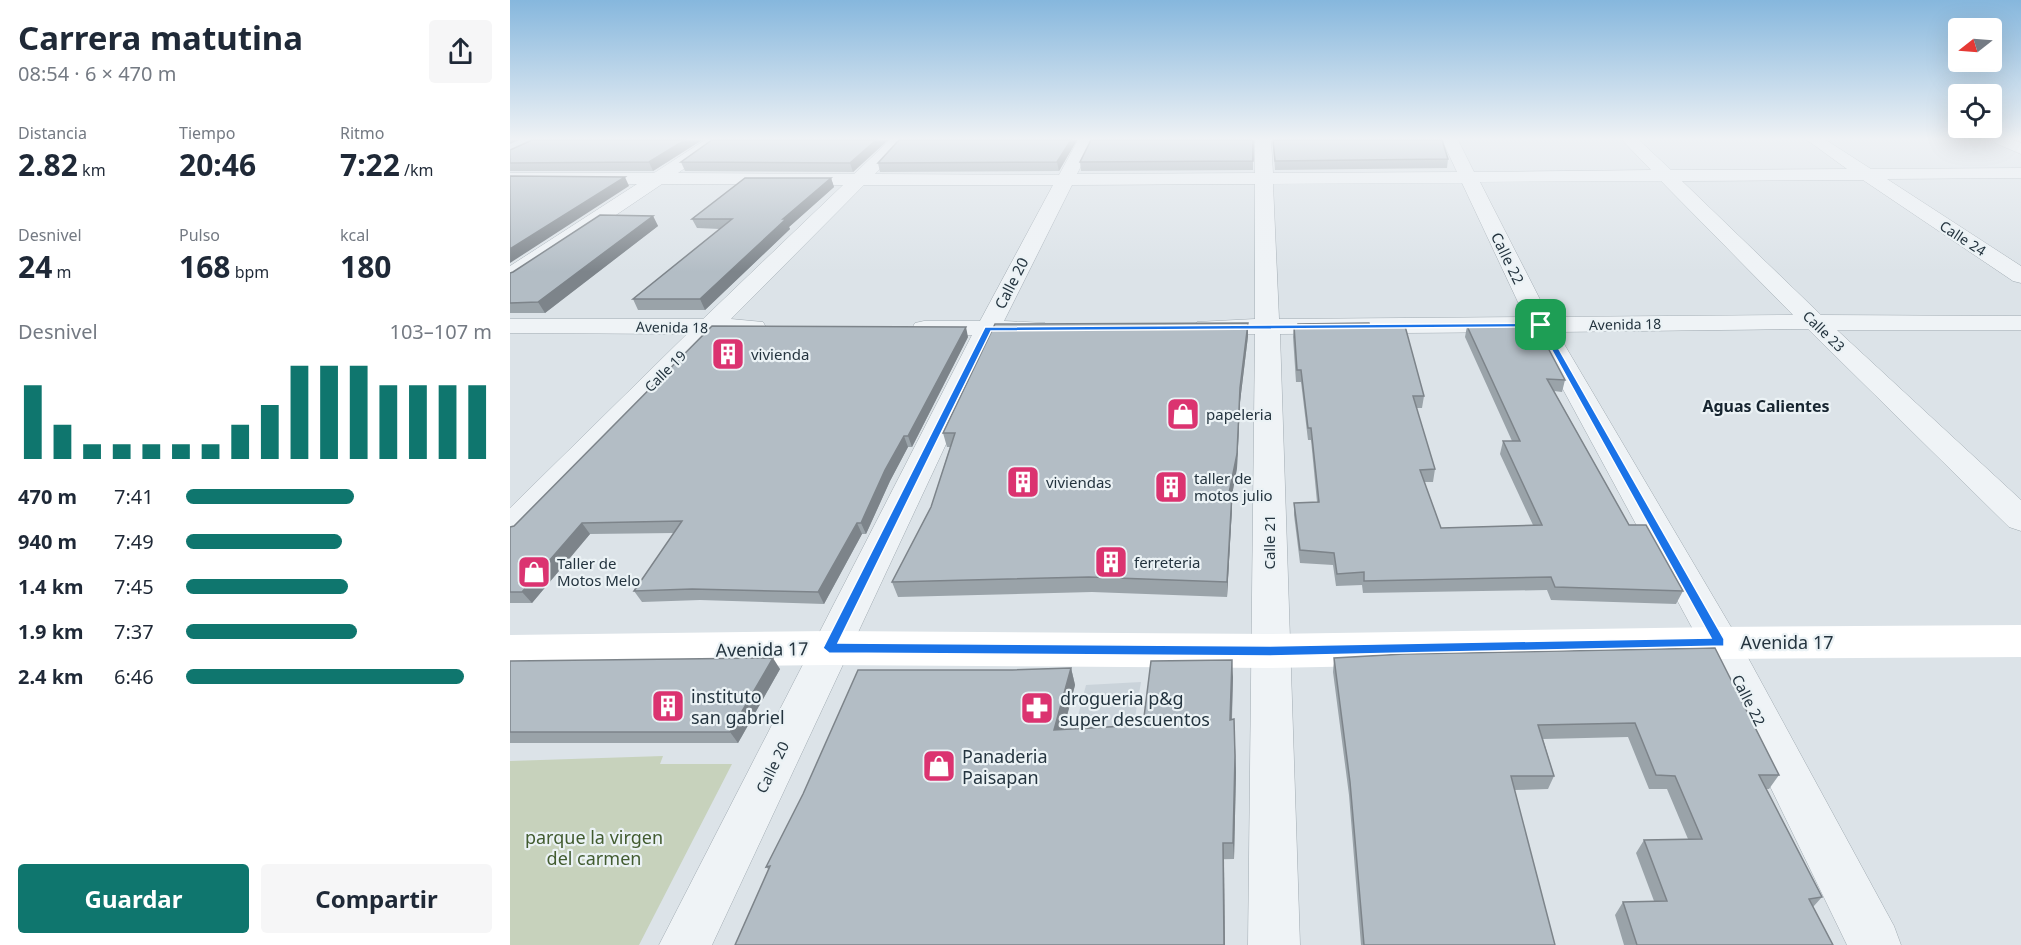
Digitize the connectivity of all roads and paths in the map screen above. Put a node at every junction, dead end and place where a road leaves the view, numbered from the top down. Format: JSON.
{"nodes":[{"id":1,"x":650,"y":184,"type":"edge"},
{"id":2,"x":854,"y":184,"type":"edge"},
{"id":3,"x":1062,"y":184,"type":"edge"},
{"id":4,"x":1264,"y":184,"type":"edge"},
{"id":5,"x":1472,"y":184,"type":"edge"},
{"id":6,"x":1674,"y":184,"type":"edge"},
{"id":7,"x":1882,"y":184,"type":"edge"},
{"id":8,"x":510,"y":276,"type":"edge"},
{"id":9,"x":2021,"y":276,"type":"edge"},
{"id":10,"x":1814,"y":322,"type":"junction"},
{"id":11,"x":2021,"y":322,"type":"edge"},
{"id":12,"x":1541,"y":325,"type":"junction"},
{"id":13,"x":510,"y":326,"type":"edge"},
{"id":14,"x":1269,"y":326,"type":"junction"},
{"id":15,"x":709,"y":327,"type":"junction"},
{"id":16,"x":779,"y":327,"type":"edge"},
{"id":17,"x":1187,"y":327,"type":"edge"},
{"id":18,"x":907,"y":328,"type":"edge"},
{"id":19,"x":988,"y":328,"type":"junction"},
{"id":20,"x":1058,"y":328,"type":"edge"},
{"id":21,"x":2021,"y":519,"type":"edge"},
{"id":22,"x":510,"y":528,"type":"edge"},
{"id":23,"x":2021,"y":641,"type":"edge"},
{"id":24,"x":1720,"y":643,"type":"junction"},
{"id":25,"x":829,"y":648,"type":"junction"},
{"id":26,"x":1270,"y":651,"type":"junction"},
{"id":27,"x":510,"y":652,"type":"edge"},
{"id":28,"x":686,"y":945,"type":"edge"},
{"id":29,"x":1275,"y":945,"type":"edge"},
{"id":30,"x":1875,"y":945,"type":"edge"}],
"edges":[{"from":1,"to":8,"type":"street"},
{"from":2,"to":15,"type":"street","name":"Calle 19"},
{"from":3,"to":19,"type":"street","name":"Calle 20"},
{"from":4,"to":14,"type":"street","name":"Calle 21"},
{"from":5,"to":12,"type":"street","name":"Calle 22"},
{"from":6,"to":10,"type":"street","name":"Calle 23"},
{"from":7,"to":9,"type":"street","name":"Calle 24"},
{"from":10,"to":11,"type":"street","name":"Avenida 18"},
{"from":10,"to":12,"type":"street","name":"Avenida 18"},
{"from":10,"to":21,"type":"street","name":"Calle 23"},
{"from":12,"to":14,"type":"street","name":"Avenida 18"},
{"from":12,"to":24,"type":"street","name":"Calle 22"},
{"from":13,"to":15,"type":"street","name":"Avenida 18"},
{"from":14,"to":17,"type":"street","name":"Avenida 18"},
{"from":14,"to":26,"type":"street","name":"Calle 21"},
{"from":15,"to":16,"type":"street","name":"Avenida 18"},
{"from":15,"to":22,"type":"street","name":"Calle 19"},
{"from":18,"to":19,"type":"street"},
{"from":19,"to":20,"type":"street"},
{"from":19,"to":25,"type":"street","name":"Calle 20"},
{"from":23,"to":24,"type":"street","name":"Avenida 17"},
{"from":24,"to":26,"type":"street","name":"Avenida 17"},
{"from":24,"to":30,"type":"street","name":"Calle 22"},
{"from":25,"to":26,"type":"street","name":"Avenida 17"},
{"from":25,"to":27,"type":"street","name":"Avenida 17"},
{"from":25,"to":28,"type":"street","name":"Calle 20"},
{"from":26,"to":29,"type":"street","name":"Calle 21"}]}
